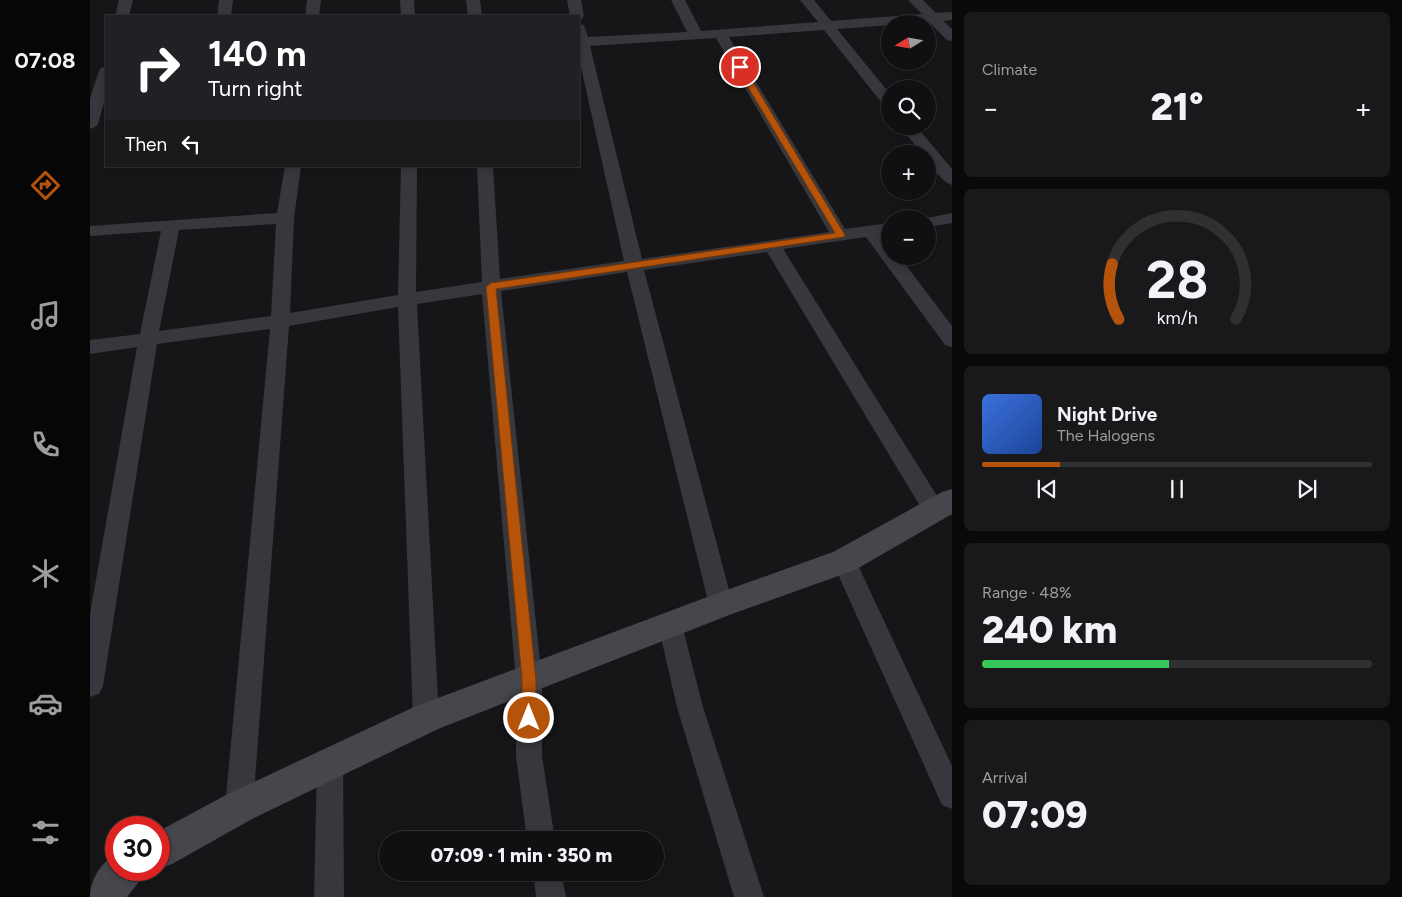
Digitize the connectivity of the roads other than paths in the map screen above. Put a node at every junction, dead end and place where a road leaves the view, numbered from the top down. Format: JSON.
{"nodes":[{"id":1,"x":126,"y":0,"type":"edge"},
{"id":2,"x":226,"y":0,"type":"edge"},
{"id":3,"x":314,"y":0,"type":"edge"},
{"id":4,"x":407,"y":0,"type":"edge"},
{"id":5,"x":473,"y":0,"type":"edge"},
{"id":6,"x":574,"y":0,"type":"edge"},
{"id":7,"x":678,"y":0,"type":"edge"},
{"id":8,"x":806,"y":0,"type":"edge"},
{"id":9,"x":915,"y":0,"type":"edge"},
{"id":10,"x":122,"y":15,"type":"edge"},
{"id":11,"x":224,"y":15,"type":"edge"},
{"id":12,"x":312,"y":15,"type":"edge"},
{"id":13,"x":408,"y":15,"type":"edge"},
{"id":14,"x":475,"y":15,"type":"edge"},
{"id":15,"x":577,"y":15,"type":"edge"},
{"id":16,"x":930,"y":15,"type":"edge"},
{"id":17,"x":952,"y":16,"type":"edge"},
{"id":18,"x":936,"y":18,"type":"edge"},
{"id":19,"x":936,"y":21,"type":"edge"},
{"id":20,"x":881,"y":22,"type":"edge"},
{"id":21,"x":827,"y":26,"type":"junction"},
{"id":22,"x":720,"y":34,"type":"junction"},
{"id":23,"x":696,"y":35,"type":"junction"},
{"id":24,"x":580,"y":37,"type":"edge"},
{"id":25,"x":952,"y":37,"type":"edge"},
{"id":26,"x":102,"y":76,"type":"edge"},
{"id":27,"x":881,"y":93,"type":"edge"},
{"id":28,"x":90,"y":124,"type":"edge"},
{"id":29,"x":915,"y":135,"type":"edge"},
{"id":30,"x":293,"y":167,"type":"edge"},
{"id":31,"x":409,"y":167,"type":"edge"},
{"id":32,"x":485,"y":167,"type":"edge"},
{"id":33,"x":952,"y":180,"type":"edge"},
{"id":34,"x":285,"y":218,"type":"junction"},
{"id":35,"x":952,"y":218,"type":"edge"},
{"id":36,"x":936,"y":221,"type":"edge"},
{"id":37,"x":171,"y":226,"type":"junction"},
{"id":38,"x":881,"y":229,"type":"edge"},
{"id":39,"x":90,"y":230,"type":"edge"},
{"id":40,"x":870,"y":230,"type":"junction"},
{"id":41,"x":840,"y":235,"type":"junction"},
{"id":42,"x":772,"y":245,"type":"junction"},
{"id":43,"x":634,"y":265,"type":"junction"},
{"id":44,"x":491,"y":287,"type":"junction"},
{"id":45,"x":407,"y":299,"type":"junction"},
{"id":46,"x":280,"y":322,"type":"junction"},
{"id":47,"x":148,"y":340,"type":"junction"},
{"id":48,"x":952,"y":340,"type":"edge"},
{"id":49,"x":90,"y":347,"type":"edge"},
{"id":50,"x":943,"y":505,"type":"edge"},
{"id":51,"x":844,"y":562,"type":"junction"},
{"id":52,"x":721,"y":605,"type":"junction"},
{"id":53,"x":670,"y":625,"type":"junction"},
{"id":54,"x":529,"y":680,"type":"junction"},
{"id":55,"x":90,"y":686,"type":"edge"},
{"id":56,"x":426,"y":718,"type":"junction"},
{"id":57,"x":330,"y":765,"type":"junction"},
{"id":58,"x":949,"y":780,"type":"edge"},
{"id":59,"x":239,"y":807,"type":"junction"},
{"id":60,"x":540,"y":831,"type":"edge"},
{"id":61,"x":170,"y":845,"type":"edge"},
{"id":62,"x":548,"y":881,"type":"edge"},
{"id":63,"x":329,"y":897,"type":"edge"},
{"id":64,"x":551,"y":897,"type":"edge"},
{"id":65,"x":749,"y":897,"type":"edge"}],
"edges":[{"from":1,"to":10,"type":"street"},
{"from":2,"to":11,"type":"street"},
{"from":3,"to":12,"type":"street"},
{"from":4,"to":13,"type":"street"},
{"from":5,"to":14,"type":"street"},
{"from":6,"to":15,"type":"street"},
{"from":7,"to":23,"type":"street"},
{"from":8,"to":21,"type":"street"},
{"from":9,"to":16,"type":"street"},
{"from":17,"to":18,"type":"street"},
{"from":19,"to":25,"type":"street"},
{"from":20,"to":21,"type":"street"},
{"from":21,"to":22,"type":"street"},
{"from":21,"to":27,"type":"street"},
{"from":22,"to":23,"type":"street"},
{"from":22,"to":41,"type":"street"},
{"from":23,"to":24,"type":"street"},
{"from":24,"to":43,"type":"street"},
{"from":26,"to":28,"type":"street"},
{"from":29,"to":33,"type":"street"},
{"from":30,"to":34,"type":"street"},
{"from":31,"to":45,"type":"street"},
{"from":32,"to":44,"type":"street"},
{"from":34,"to":37,"type":"street"},
{"from":34,"to":46,"type":"street"},
{"from":35,"to":36,"type":"street"},
{"from":37,"to":39,"type":"street"},
{"from":37,"to":47,"type":"street"},
{"from":38,"to":40,"type":"street"},
{"from":40,"to":41,"type":"street"},
{"from":40,"to":48,"type":"street"},
{"from":41,"to":42,"type":"street"},
{"from":42,"to":43,"type":"street"},
{"from":42,"to":50,"type":"street"},
{"from":43,"to":44,"type":"street"},
{"from":43,"to":52,"type":"street"},
{"from":44,"to":45,"type":"street"},
{"from":44,"to":54,"type":"street"},
{"from":45,"to":46,"type":"street"},
{"from":45,"to":56,"type":"street"},
{"from":46,"to":47,"type":"street"},
{"from":46,"to":59,"type":"street"},
{"from":47,"to":49,"type":"street"},
{"from":47,"to":55,"type":"street"},
{"from":50,"to":51,"type":"street"},
{"from":51,"to":52,"type":"street"},
{"from":51,"to":58,"type":"street"},
{"from":52,"to":53,"type":"street"},
{"from":53,"to":54,"type":"street"},
{"from":53,"to":65,"type":"street"},
{"from":54,"to":56,"type":"street"},
{"from":54,"to":60,"type":"street"},
{"from":56,"to":57,"type":"street"},
{"from":57,"to":59,"type":"street"},
{"from":57,"to":63,"type":"street"},
{"from":59,"to":61,"type":"street"},
{"from":62,"to":64,"type":"street"}]}
